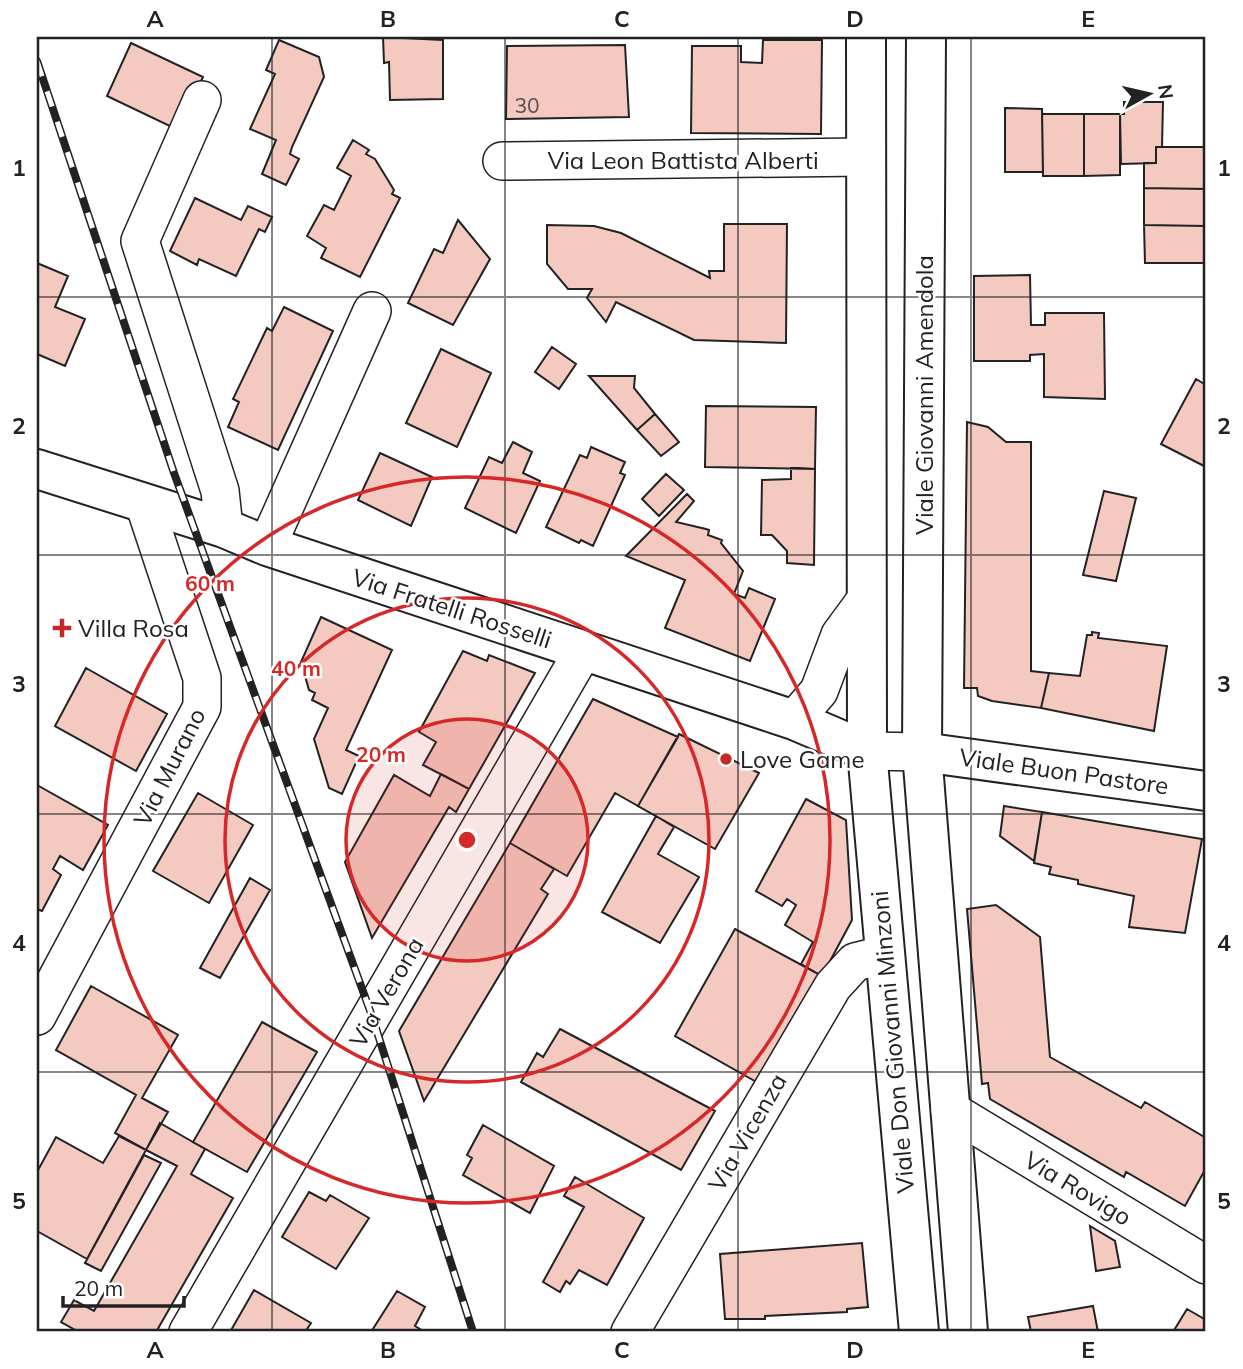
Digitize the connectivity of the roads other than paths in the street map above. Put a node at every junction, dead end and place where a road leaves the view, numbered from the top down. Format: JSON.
{"nodes":[{"id":1,"x":866,"y":37,"type":"edge"},
{"id":2,"x":926,"y":37,"type":"edge"},
{"id":3,"x":202,"y":100,"type":"dead end"},
{"id":4,"x":864,"y":157,"type":"junction"},
{"id":5,"x":502,"y":161,"type":"dead end"},
{"id":6,"x":372,"y":311,"type":"dead end"},
{"id":7,"x":37,"y":468,"type":"edge"},
{"id":8,"x":145,"y":503,"type":"junction"},
{"id":9,"x":224,"y":528,"type":"junction"},
{"id":10,"x":267,"y":546,"type":"junction"},
{"id":11,"x":865,"y":601,"type":"junction"},
{"id":12,"x":583,"y":651,"type":"junction"},
{"id":13,"x":794,"y":720,"type":"junction"},
{"id":14,"x":867,"y":751,"type":"junction"},
{"id":15,"x":922,"y":752,"type":"junction"},
{"id":16,"x":1206,"y":791,"type":"edge"},
{"id":17,"x":883,"y":955,"type":"junction"},
{"id":18,"x":37,"y":1016,"type":"edge"},
{"id":19,"x":950,"y":1110,"type":"junction"},
{"id":20,"x":1206,"y":1265,"type":"edge"},
{"id":21,"x":188,"y":1332,"type":"edge"},
{"id":22,"x":630,"y":1332,"type":"edge"},
{"id":23,"x":919,"y":1332,"type":"edge"},
{"id":24,"x":968,"y":1332,"type":"edge"}],
"edges":[{"from":1,"to":4,"type":"main road"},
{"from":2,"to":15,"type":"main road","name":"Viale Giovanni Amendola"},
{"from":3,"to":9,"type":"street"},
{"from":4,"to":5,"type":"street","name":"Via Leon Battista Alberti"},
{"from":4,"to":11,"type":"main road"},
{"from":6,"to":10,"type":"street"},
{"from":7,"to":8,"type":"main road","name":"Via Fratelli Rosselli"},
{"from":8,"to":9,"type":"main road","name":"Via Fratelli Rosselli"},
{"from":8,"to":18,"type":"street","name":"Via Murano"},
{"from":9,"to":10,"type":"main road","name":"Via Fratelli Rosselli"},
{"from":10,"to":12,"type":"main road","name":"Via Fratelli Rosselli"},
{"from":11,"to":13,"type":"street"},
{"from":11,"to":14,"type":"main road"},
{"from":12,"to":13,"type":"main road","name":"Via Fratelli Rosselli"},
{"from":12,"to":21,"type":"street","name":"Via Verona"},
{"from":13,"to":14,"type":"main road","name":"Via Fratelli Rosselli"},
{"from":14,"to":15,"type":"street"},
{"from":14,"to":17,"type":"main road","name":"Viale Don Giovanni Minzoni"},
{"from":15,"to":16,"type":"main road","name":"Viale Buon Pastore"},
{"from":15,"to":19,"type":"main road"},
{"from":17,"to":22,"type":"street","name":"Via Vicenza"},
{"from":17,"to":23,"type":"main road","name":"Viale Don Giovanni Minzoni"},
{"from":19,"to":20,"type":"street","name":"Via Rovigo"},
{"from":19,"to":24,"type":"main road"}]}
